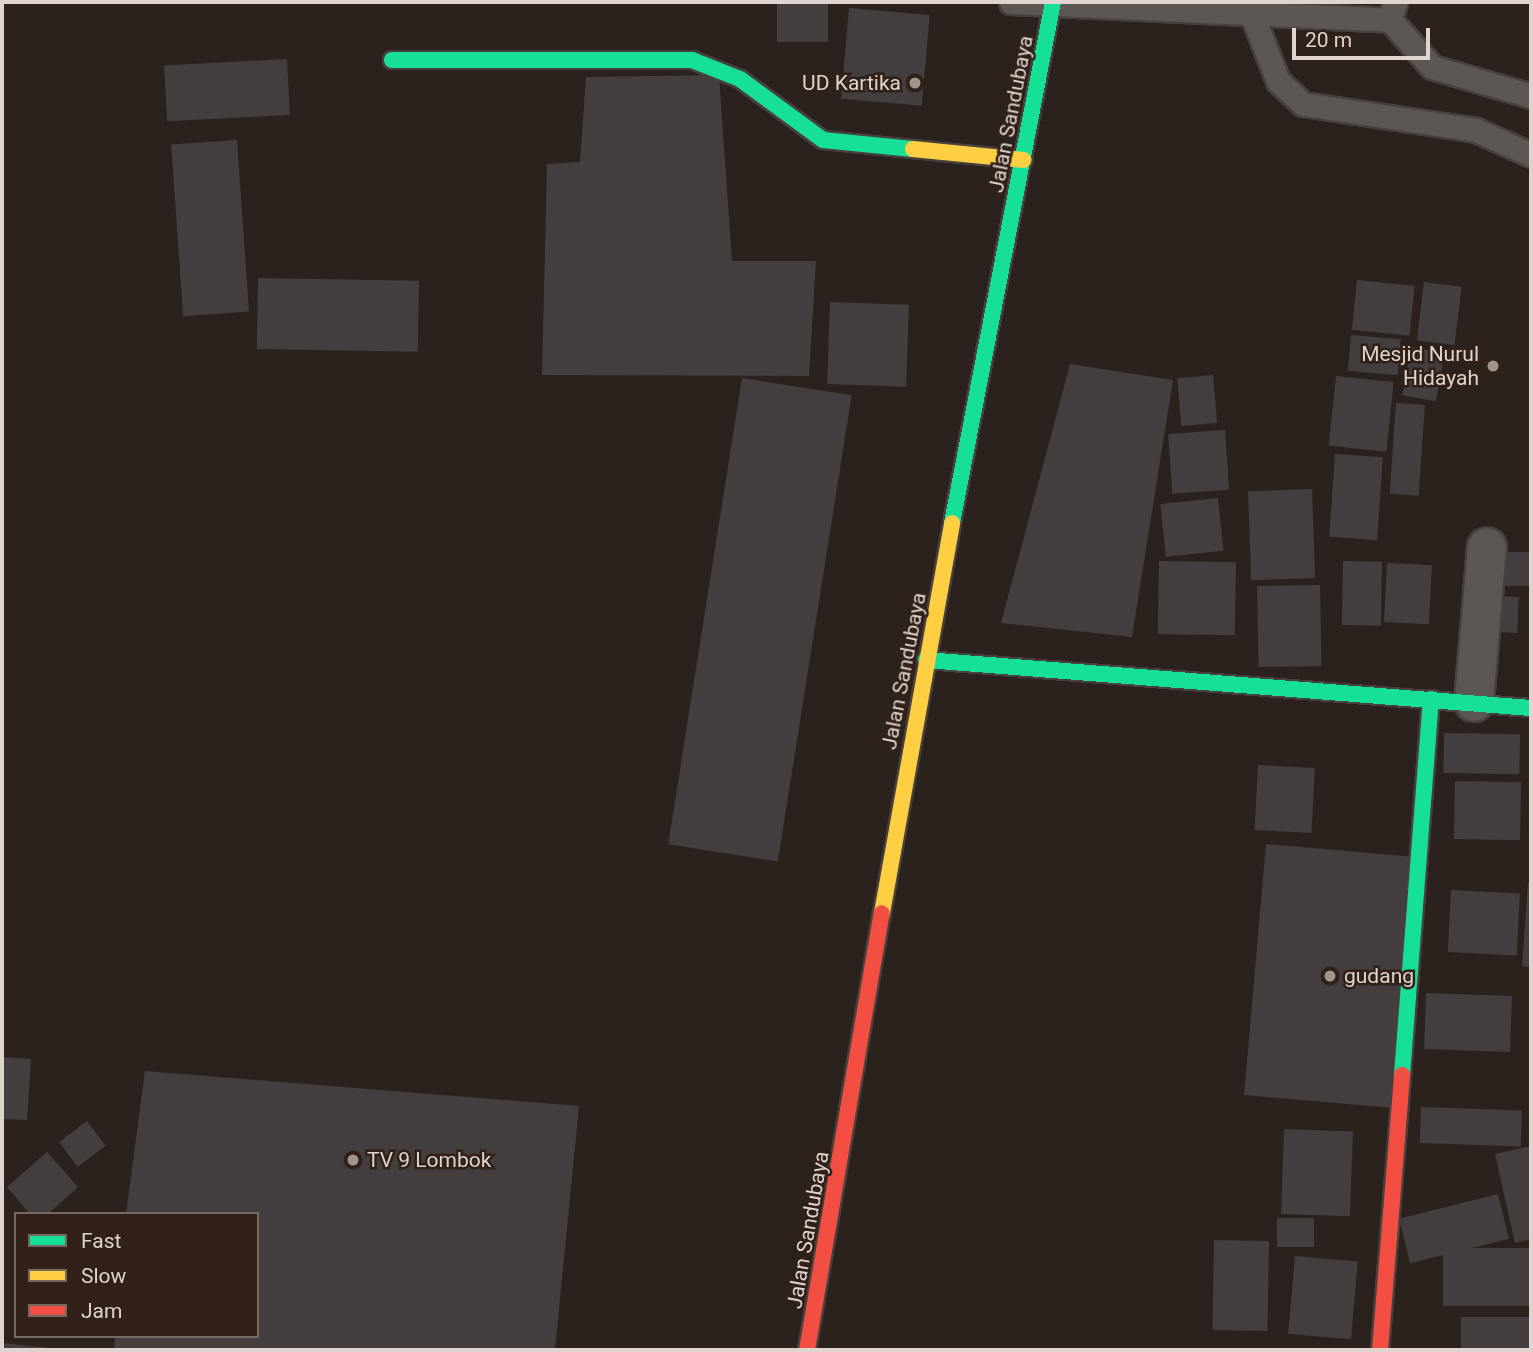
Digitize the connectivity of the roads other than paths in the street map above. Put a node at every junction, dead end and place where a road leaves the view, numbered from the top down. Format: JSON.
{"nodes":[{"id":1,"x":1011,"y":2,"type":"edge"},
{"id":2,"x":1053,"y":5,"type":"edge"},
{"id":3,"x":1241,"y":11,"type":"junction"},
{"id":4,"x":1393,"y":11,"type":"edge"},
{"id":5,"x":392,"y":60,"type":"dead end"},
{"id":6,"x":1531,"y":96,"type":"edge"},
{"id":7,"x":1531,"y":155,"type":"edge"},
{"id":8,"x":1023,"y":160,"type":"junction"},
{"id":9,"x":1487,"y":548,"type":"dead end"},
{"id":10,"x":926,"y":660,"type":"junction"},
{"id":11,"x":1431,"y":699,"type":"junction"},
{"id":12,"x":1474,"y":702,"type":"junction"},
{"id":13,"x":1531,"y":708,"type":"edge"},
{"id":14,"x":807,"y":1350,"type":"edge"},
{"id":15,"x":1380,"y":1350,"type":"edge"}],
"edges":[{"from":1,"to":2,"type":"lane"},
{"from":2,"to":3,"type":"lane"},
{"from":2,"to":8,"type":"main road","name":"Jalan Sandubaya"},
{"from":3,"to":4,"type":"lane"},
{"from":3,"to":7,"type":"lane"},
{"from":4,"to":6,"type":"lane"},
{"from":5,"to":8,"type":"main road"},
{"from":8,"to":10,"type":"main road","name":"Jalan Sandubaya"},
{"from":9,"to":12,"type":"street"},
{"from":10,"to":11,"type":"main road"},
{"from":10,"to":14,"type":"main road","name":"Jalan Sandubaya"},
{"from":11,"to":12,"type":"main road"},
{"from":11,"to":15,"type":"main road"},
{"from":12,"to":13,"type":"main road"}]}
